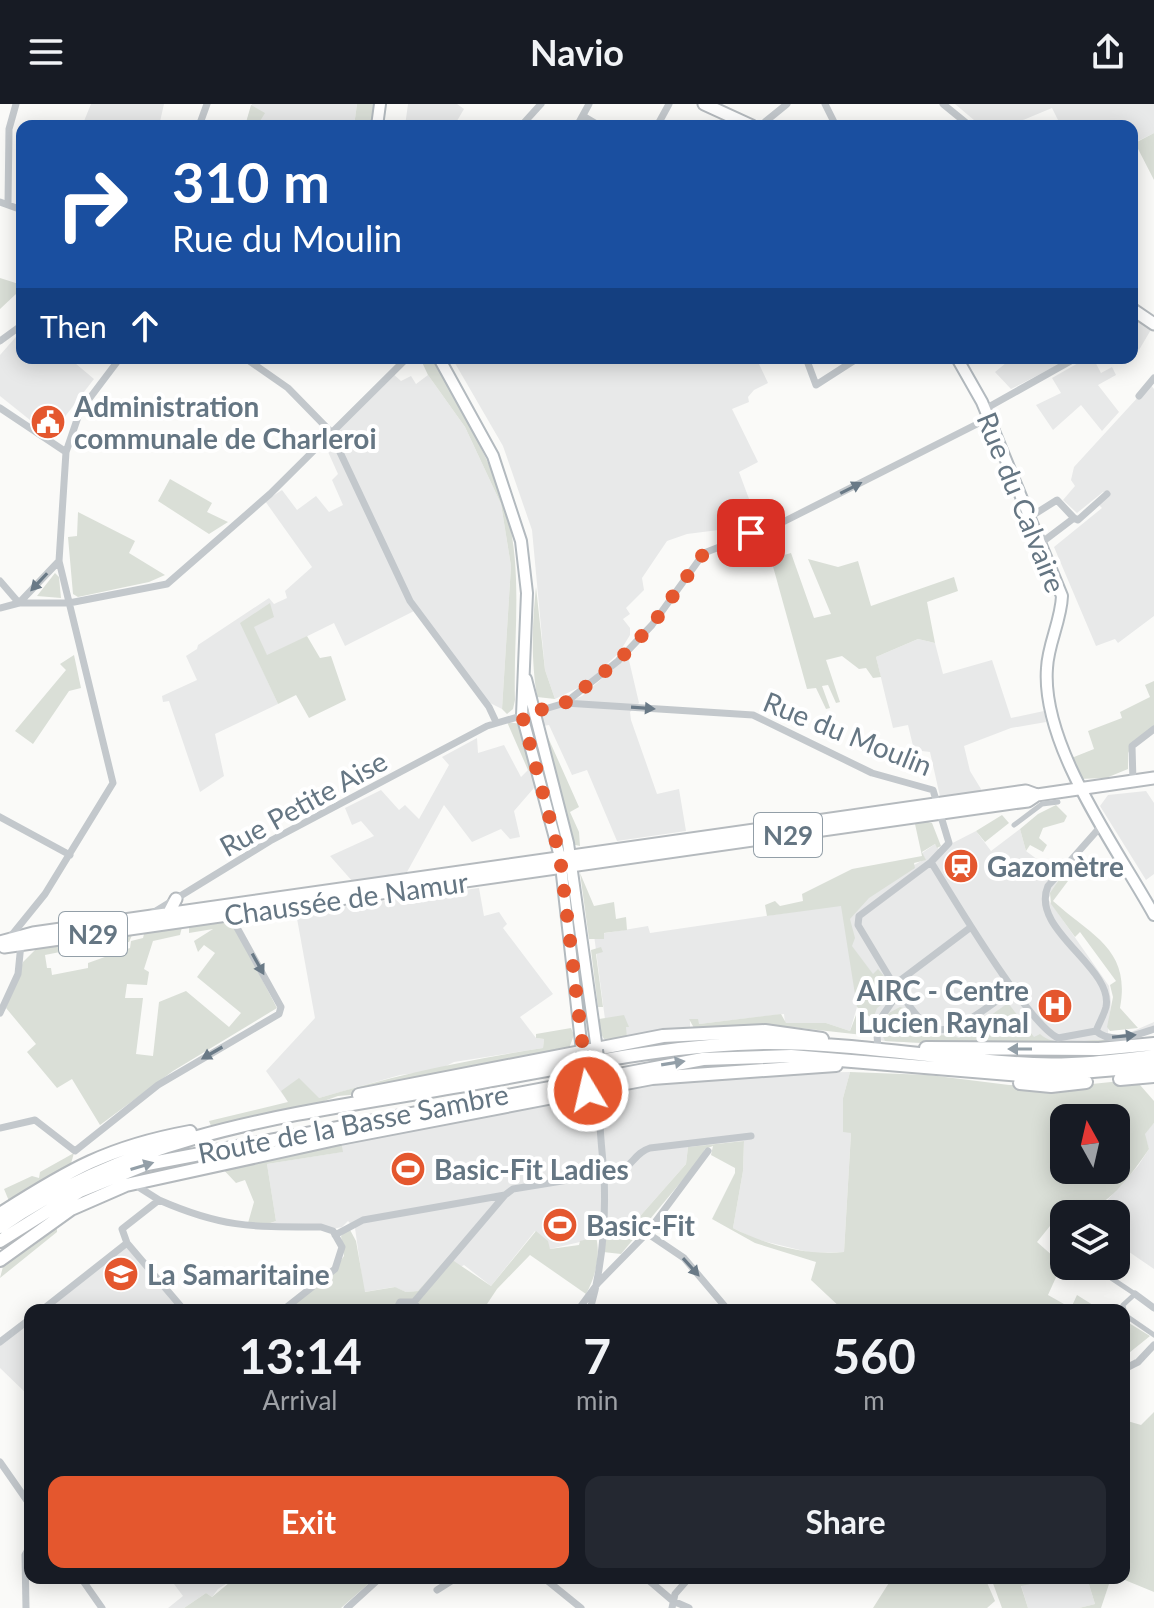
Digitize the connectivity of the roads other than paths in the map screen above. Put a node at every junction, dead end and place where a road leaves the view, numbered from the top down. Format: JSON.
{"nodes":[{"id":1,"x":16,"y":104,"type":"edge"},
{"id":2,"x":541,"y":104,"type":"edge"},
{"id":3,"x":589,"y":104,"type":"edge"},
{"id":4,"x":704,"y":104,"type":"edge"},
{"id":5,"x":787,"y":104,"type":"edge"},
{"id":6,"x":945,"y":105,"type":"edge"},
{"id":7,"x":583,"y":116,"type":"junction"},
{"id":8,"x":526,"y":120,"type":"edge"},
{"id":9,"x":581,"y":120,"type":"edge"},
{"id":10,"x":590,"y":120,"type":"edge"},
{"id":11,"x":738,"y":120,"type":"edge"},
{"id":12,"x":761,"y":120,"type":"edge"},
{"id":13,"x":963,"y":120,"type":"edge"},
{"id":14,"x":4,"y":203,"type":"edge"},
{"id":15,"x":115,"y":364,"type":"edge"},
{"id":16,"x":254,"y":364,"type":"edge"},
{"id":17,"x":401,"y":364,"type":"edge"},
{"id":18,"x":442,"y":364,"type":"edge"},
{"id":19,"x":808,"y":364,"type":"edge"},
{"id":20,"x":849,"y":364,"type":"edge"},
{"id":21,"x":960,"y":364,"type":"edge"},
{"id":22,"x":1066,"y":364,"type":"edge"},
{"id":23,"x":1154,"y":378,"type":"edge"},
{"id":24,"x":1139,"y":396,"type":"dead end"},
{"id":25,"x":0,"y":408,"type":"edge"},
{"id":26,"x":987,"y":413,"type":"junction"},
{"id":27,"x":330,"y":431,"type":"junction"},
{"id":28,"x":66,"y":452,"type":"junction"},
{"id":29,"x":1107,"y":494,"type":"dead end"},
{"id":30,"x":1030,"y":517,"type":"junction"},
{"id":31,"x":1074,"y":518,"type":"junction"},
{"id":32,"x":1041,"y":543,"type":"junction"},
{"id":33,"x":59,"y":561,"type":"junction"},
{"id":34,"x":0,"y":581,"type":"edge"},
{"id":35,"x":19,"y":603,"type":"junction"},
{"id":36,"x":69,"y":603,"type":"junction"},
{"id":37,"x":0,"y":608,"type":"edge"},
{"id":38,"x":565,"y":703,"type":"junction"},
{"id":39,"x":527,"y":713,"type":"junction"},
{"id":40,"x":496,"y":722,"type":"junction"},
{"id":41,"x":487,"y":726,"type":"joint"},
{"id":42,"x":1154,"y":729,"type":"edge"},
{"id":43,"x":1151,"y":780,"type":"edge"},
{"id":44,"x":1133,"y":782,"type":"junction"},
{"id":45,"x":1080,"y":789,"type":"junction"},
{"id":46,"x":1058,"y":802,"type":"dead end"},
{"id":47,"x":941,"y":808,"type":"junction"},
{"id":48,"x":0,"y":817,"type":"edge"},
{"id":49,"x":1103,"y":824,"type":"junction"},
{"id":50,"x":1014,"y":825,"type":"dead end"},
{"id":51,"x":70,"y":855,"type":"junction"},
{"id":52,"x":566,"y":861,"type":"junction"},
{"id":53,"x":931,"y":862,"type":"junction"},
{"id":54,"x":514,"y":864,"type":"junction"},
{"id":55,"x":435,"y":885,"type":"junction"},
{"id":56,"x":176,"y":899,"type":"junction"},
{"id":57,"x":169,"y":914,"type":"junction"},
{"id":58,"x":230,"y":915,"type":"junction"},
{"id":59,"x":1154,"y":915,"type":"edge"},
{"id":60,"x":142,"y":918,"type":"junction"},
{"id":61,"x":124,"y":925,"type":"junction"},
{"id":62,"x":971,"y":927,"type":"junction"},
{"id":63,"x":24,"y":933,"type":"junction"},
{"id":64,"x":2,"y":944,"type":"edge"},
{"id":65,"x":894,"y":985,"type":"junction"},
{"id":66,"x":1014,"y":988,"type":"junction"},
{"id":67,"x":0,"y":1013,"type":"edge"},
{"id":68,"x":1154,"y":1029,"type":"edge"},
{"id":69,"x":1096,"y":1031,"type":"junction"},
{"id":70,"x":1154,"y":1044,"type":"edge"},
{"id":71,"x":834,"y":1047,"type":"junction"},
{"id":72,"x":878,"y":1047,"type":"junction"},
{"id":73,"x":597,"y":1050,"type":"junction"},
{"id":74,"x":894,"y":1050,"type":"junction"},
{"id":75,"x":582,"y":1051,"type":"junction"},
{"id":76,"x":1154,"y":1056,"type":"edge"},
{"id":77,"x":868,"y":1064,"type":"junction"},
{"id":78,"x":903,"y":1066,"type":"junction"},
{"id":79,"x":1154,"y":1066,"type":"edge"},
{"id":80,"x":1154,"y":1076,"type":"edge"},
{"id":81,"x":602,"y":1089,"type":"junction"},
{"id":82,"x":588,"y":1091,"type":"junction"},
{"id":83,"x":297,"y":1115,"type":"junction"},
{"id":84,"x":348,"y":1126,"type":"junction"},
{"id":85,"x":0,"y":1128,"type":"edge"},
{"id":86,"x":221,"y":1130,"type":"junction"},
{"id":87,"x":751,"y":1136,"type":"dead end"},
{"id":88,"x":289,"y":1149,"type":"junction"},
{"id":89,"x":708,"y":1151,"type":"dead end"},
{"id":90,"x":177,"y":1157,"type":"junction"},
{"id":91,"x":245,"y":1157,"type":"junction"},
{"id":92,"x":604,"y":1175,"type":"junction"},
{"id":93,"x":140,"y":1188,"type":"dead end"},
{"id":94,"x":505,"y":1195,"type":"junction"},
{"id":95,"x":159,"y":1200,"type":"junction"},
{"id":96,"x":0,"y":1214,"type":"edge"},
{"id":97,"x":0,"y":1227,"type":"edge"},
{"id":98,"x":647,"y":1233,"type":"junction"},
{"id":99,"x":335,"y":1235,"type":"junction"},
{"id":100,"x":0,"y":1241,"type":"edge"},
{"id":101,"x":127,"y":1243,"type":"junction"},
{"id":102,"x":0,"y":1260,"type":"edge"},
{"id":103,"x":1114,"y":1280,"type":"edge"},
{"id":104,"x":598,"y":1283,"type":"junction"},
{"id":105,"x":1135,"y":1294,"type":"junction"},
{"id":106,"x":414,"y":1302,"type":"joint"},
{"id":107,"x":50,"y":1304,"type":"edge"},
{"id":108,"x":179,"y":1304,"type":"edge"},
{"id":109,"x":291,"y":1304,"type":"edge"},
{"id":110,"x":400,"y":1304,"type":"edge"},
{"id":111,"x":582,"y":1304,"type":"edge"},
{"id":112,"x":592,"y":1304,"type":"edge"},
{"id":113,"x":723,"y":1304,"type":"edge"},
{"id":114,"x":1124,"y":1304,"type":"edge"},
{"id":115,"x":1154,"y":1308,"type":"edge"},
{"id":116,"x":1130,"y":1318,"type":"edge"},
{"id":117,"x":24,"y":1324,"type":"edge"},
{"id":118,"x":1154,"y":1335,"type":"edge"},
{"id":119,"x":0,"y":1342,"type":"edge"},
{"id":120,"x":1154,"y":1345,"type":"edge"},
{"id":121,"x":1130,"y":1366,"type":"edge"},
{"id":122,"x":0,"y":1462,"type":"edge"},
{"id":123,"x":24,"y":1496,"type":"edge"},
{"id":124,"x":26,"y":1584,"type":"edge"},
{"id":125,"x":85,"y":1584,"type":"edge"},
{"id":126,"x":373,"y":1584,"type":"edge"},
{"id":127,"x":446,"y":1584,"type":"edge"},
{"id":128,"x":551,"y":1584,"type":"edge"},
{"id":129,"x":652,"y":1584,"type":"edge"},
{"id":130,"x":685,"y":1584,"type":"edge"},
{"id":131,"x":437,"y":1590,"type":"dead end"},
{"id":132,"x":672,"y":1604,"type":"edge"},
{"id":133,"x":26,"y":1608,"type":"edge"},
{"id":134,"x":102,"y":1608,"type":"edge"},
{"id":135,"x":347,"y":1608,"type":"edge"},
{"id":136,"x":581,"y":1608,"type":"edge"},
{"id":137,"x":689,"y":1608,"type":"edge"}],
"edges":[{"from":1,"to":14,"type":"street"},
{"from":2,"to":8,"type":"street"},
{"from":3,"to":7,"type":"street"},
{"from":4,"to":11,"type":"main road"},
{"from":5,"to":12,"type":"street"},
{"from":6,"to":13,"type":"street"},
{"from":7,"to":9,"type":"street"},
{"from":7,"to":10,"type":"street"},
{"from":15,"to":28,"type":"street"},
{"from":16,"to":27,"type":"street"},
{"from":17,"to":27,"type":"street"},
{"from":18,"to":39,"type":"main road"},
{"from":19,"to":20,"type":"street"},
{"from":21,"to":26,"type":"main road","name":"Rue du Calvaire"},
{"from":22,"to":26,"type":"street"},
{"from":23,"to":24,"type":"street"},
{"from":25,"to":28,"type":"street"},
{"from":26,"to":30,"type":"main road","name":"Rue du Calvaire"},
{"from":38,"to":26,"type":"street","one_way":true},
{"from":27,"to":36,"type":"street"},
{"from":27,"to":40,"type":"street"},
{"from":28,"to":33,"type":"street"},
{"from":29,"to":31,"type":"street"},
{"from":30,"to":31,"type":"street"},
{"from":30,"to":32,"type":"main road","name":"Rue du Calvaire"},
{"from":31,"to":32,"type":"street"},
{"from":32,"to":45,"type":"main road","name":"Rue du Calvaire"},
{"from":33,"to":35,"type":"street","one_way":true},
{"from":33,"to":36,"type":"street"},
{"from":34,"to":35,"type":"street"},
{"from":35,"to":36,"type":"street"},
{"from":35,"to":37,"type":"street"},
{"from":36,"to":51,"type":"street"},
{"from":38,"to":39,"type":"street","name":"Rue du Moulin"},
{"from":38,"to":47,"type":"street","name":"Rue du Moulin","one_way":true},
{"from":39,"to":40,"type":"street","name":"Rue du Moulin"},
{"from":39,"to":52,"type":"main road"},
{"from":40,"to":41,"type":"street","name":"Rue du Moulin"},
{"from":41,"to":56,"type":"street","name":"Rue Petite Aise"},
{"from":42,"to":44,"type":"street"},
{"from":43,"to":44,"type":"main road","number":"N29"},
{"from":44,"to":45,"type":"main road","number":"N29"},
{"from":45,"to":47,"type":"main road","number":"N29"},
{"from":45,"to":49,"type":"main road","name":"Rue du Calvaire"},
{"from":46,"to":50,"type":"street"},
{"from":47,"to":52,"type":"main road","number":"N29"},
{"from":47,"to":53,"type":"street"},
{"from":48,"to":51,"type":"street"},
{"from":49,"to":59,"type":"main road","name":"Rue du Calvaire"},
{"from":49,"to":69,"type":"street"},
{"from":51,"to":63,"type":"street"},
{"from":52,"to":54,"type":"main road","name":"Chaussée de Namur","number":"N29"},
{"from":52,"to":55,"type":"main road","name":"Chaussée de Namur","number":"N29"},
{"from":52,"to":73,"type":"main road"},
{"from":52,"to":75,"type":"main road"},
{"from":53,"to":62,"type":"street"},
{"from":53,"to":65,"type":"street"},
{"from":54,"to":55,"type":"main road","number":"N29"},
{"from":54,"to":57,"type":"main road","name":"Chaussée de Namur","number":"N29"},
{"from":55,"to":58,"type":"main road","name":"Chaussée de Namur","number":"N29"},
{"from":56,"to":57,"type":"main road","number":"N29"},
{"from":56,"to":60,"type":"street","name":"Rue Petite Aise"},
{"from":57,"to":60,"type":"main road","name":"Chaussée de Namur","number":"N29"},
{"from":57,"to":61,"type":"main road","name":"Chaussée de Namur","number":"N29"},
{"from":58,"to":61,"type":"main road","name":"Chaussée de Namur","number":"N29"},
{"from":58,"to":85,"type":"street","one_way":true},
{"from":60,"to":61,"type":"main road","name":"Chaussée de Namur","number":"N29"},
{"from":61,"to":63,"type":"main road","name":"Chaussée de Namur","number":"N29"},
{"from":62,"to":65,"type":"street"},
{"from":62,"to":66,"type":"street"},
{"from":63,"to":64,"type":"main road","name":"Chaussée de Namur","number":"N29"},
{"from":63,"to":67,"type":"street"},
{"from":65,"to":66,"type":"street"},
{"from":65,"to":72,"type":"street"},
{"from":66,"to":69,"type":"street"},
{"from":69,"to":68,"type":"street","one_way":true},
{"from":70,"to":74,"type":"highway","one_way":true},
{"from":71,"to":72,"type":"highway","name":"Route de la Basse Sambre"},
{"from":71,"to":73,"type":"highway"},
{"from":71,"to":83,"type":"highway","name":"Route de la Basse Sambre"},
{"from":72,"to":74,"type":"highway","name":"Route de la Basse Sambre"},
{"from":73,"to":75,"type":"highway"},
{"from":73,"to":81,"type":"main road","bridge":true},
{"from":74,"to":76,"type":"highway","name":"Route de la Basse Sambre"},
{"from":75,"to":82,"type":"main road","bridge":true},
{"from":75,"to":83,"type":"highway"},
{"from":77,"to":78,"type":"highway","name":"Route de la Basse Sambre"},
{"from":77,"to":81,"type":"highway"},
{"from":84,"to":77,"type":"highway","name":"Route de la Basse Sambre","one_way":true},
{"from":78,"to":79,"type":"highway","name":"Route de la Basse Sambre"},
{"from":78,"to":80,"type":"highway"},
{"from":81,"to":82,"type":"highway"},
{"from":81,"to":92,"type":"street"},
{"from":82,"to":88,"type":"highway"},
{"from":82,"to":92,"type":"street"},
{"from":83,"to":86,"type":"highway","name":"Route de la Basse Sambre"},
{"from":84,"to":88,"type":"highway"},
{"from":84,"to":90,"type":"highway","name":"Route de la Basse Sambre"},
{"from":86,"to":96,"type":"highway"},
{"from":86,"to":97,"type":"highway","name":"Route de la Basse Sambre"},
{"from":87,"to":92,"type":"street"},
{"from":88,"to":91,"type":"highway"},
{"from":89,"to":98,"type":"street"},
{"from":90,"to":91,"type":"highway"},
{"from":100,"to":90,"type":"highway","name":"Route de la Basse Sambre","one_way":true},
{"from":91,"to":102,"type":"highway"},
{"from":92,"to":94,"type":"street"},
{"from":92,"to":104,"type":"street"},
{"from":93,"to":95,"type":"street"},
{"from":94,"to":99,"type":"street"},
{"from":94,"to":106,"type":"street"},
{"from":95,"to":99,"type":"street"},
{"from":95,"to":101,"type":"street"},
{"from":98,"to":104,"type":"street"},
{"from":98,"to":113,"type":"street","one_way":true},
{"from":99,"to":109,"type":"street"},
{"from":101,"to":107,"type":"street"},
{"from":101,"to":108,"type":"street"},
{"from":103,"to":105,"type":"street"},
{"from":104,"to":111,"type":"street"},
{"from":104,"to":112,"type":"street"},
{"from":105,"to":114,"type":"street"},
{"from":105,"to":115,"type":"street"},
{"from":106,"to":110,"type":"street"},
{"from":116,"to":118,"type":"street"},
{"from":117,"to":119,"type":"street"},
{"from":120,"to":121,"type":"street"},
{"from":122,"to":123,"type":"street"},
{"from":124,"to":133,"type":"street"},
{"from":125,"to":134,"type":"street"},
{"from":126,"to":135,"type":"street"},
{"from":127,"to":131,"type":"street"},
{"from":128,"to":136,"type":"street"},
{"from":129,"to":132,"type":"street"},
{"from":130,"to":132,"type":"street"},
{"from":132,"to":137,"type":"street"}]}
